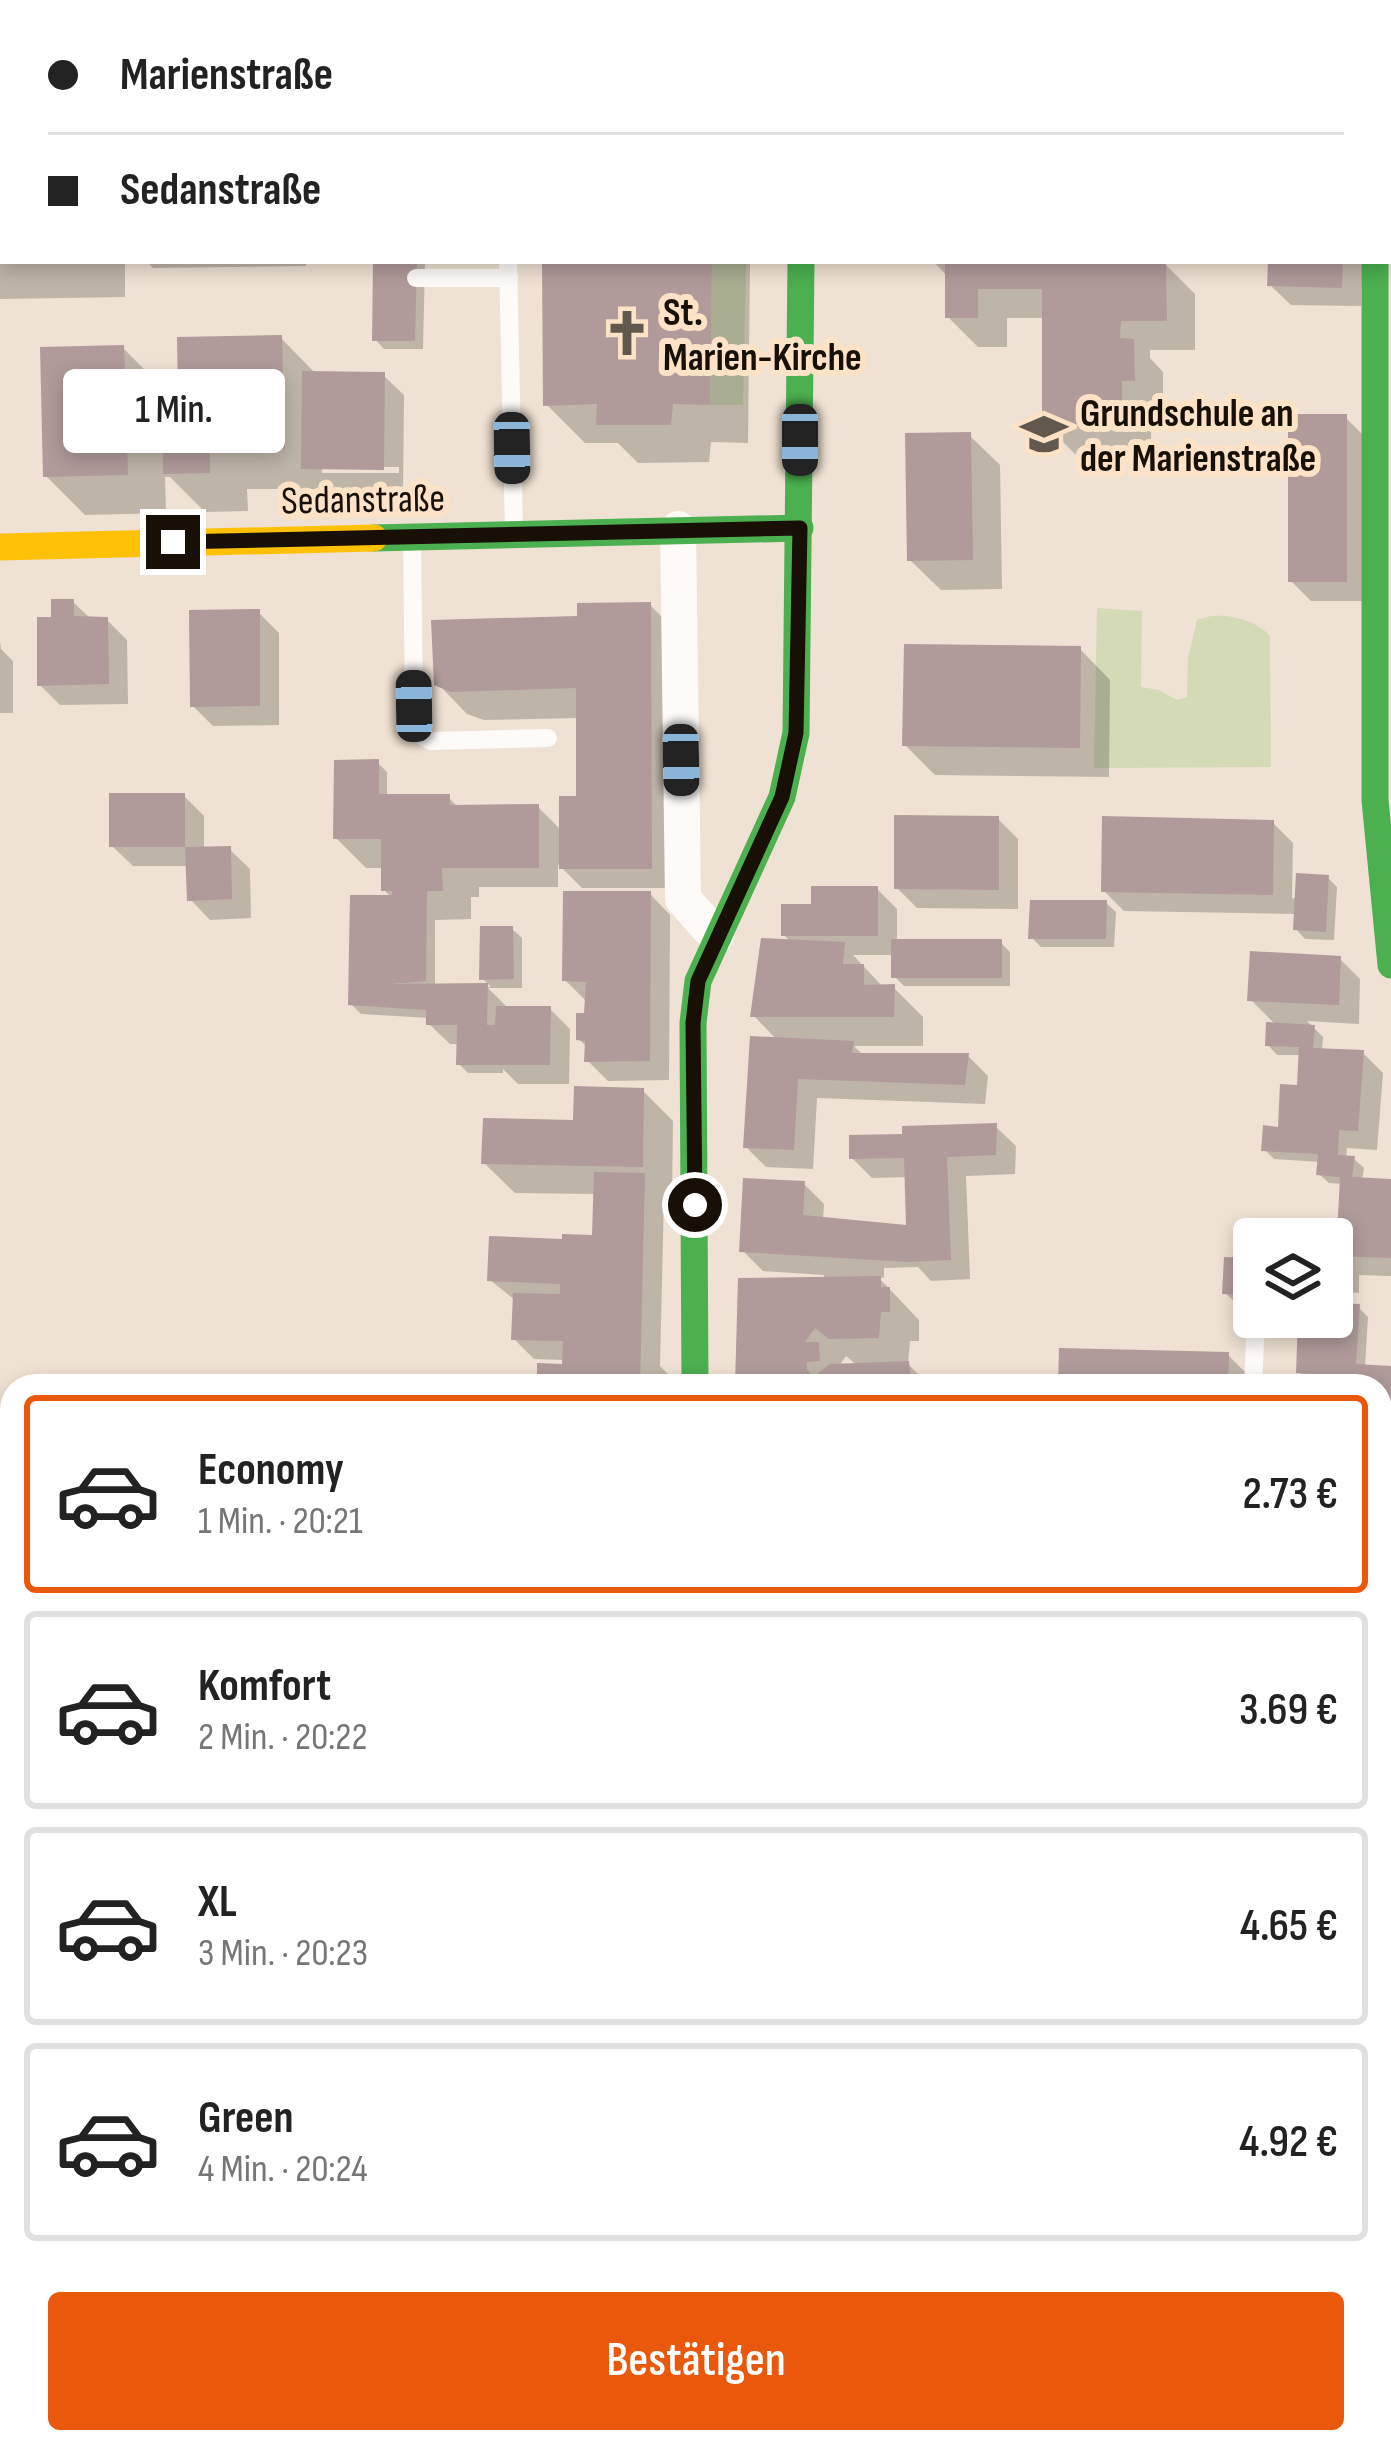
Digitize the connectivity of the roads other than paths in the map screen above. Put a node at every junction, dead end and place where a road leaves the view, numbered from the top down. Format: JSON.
{"nodes":[{"id":1,"x":801,"y":264,"type":"edge"},
{"id":2,"x":1375,"y":264,"type":"edge"},
{"id":3,"x":508,"y":269,"type":"edge"},
{"id":4,"x":416,"y":278,"type":"dead end"},
{"id":5,"x":800,"y":528,"type":"junction"},
{"id":6,"x":678,"y":529,"type":"junction"},
{"id":7,"x":514,"y":533,"type":"junction"},
{"id":8,"x":412,"y":536,"type":"junction"},
{"id":9,"x":0,"y":547,"type":"edge"},
{"id":10,"x":548,"y":738,"type":"dead end"},
{"id":11,"x":716,"y":936,"type":"junction"},
{"id":12,"x":1391,"y":964,"type":"edge"},
{"id":13,"x":1255,"y":1338,"type":"edge"},
{"id":14,"x":695,"y":1374,"type":"edge"},
{"id":15,"x":1254,"y":1374,"type":"edge"}],
"edges":[{"from":1,"to":5,"type":"street"},
{"from":2,"to":12,"type":"street"},
{"from":3,"to":4,"type":"lane"},
{"from":3,"to":7,"type":"lane"},
{"from":5,"to":6,"type":"street","name":"Sedanstraße"},
{"from":5,"to":11,"type":"street"},
{"from":6,"to":7,"type":"street","name":"Sedanstraße"},
{"from":6,"to":11,"type":"street"},
{"from":7,"to":8,"type":"street","name":"Sedanstraße"},
{"from":8,"to":9,"type":"street","name":"Sedanstraße"},
{"from":8,"to":10,"type":"lane"},
{"from":11,"to":14,"type":"street"},
{"from":13,"to":15,"type":"lane"}]}
